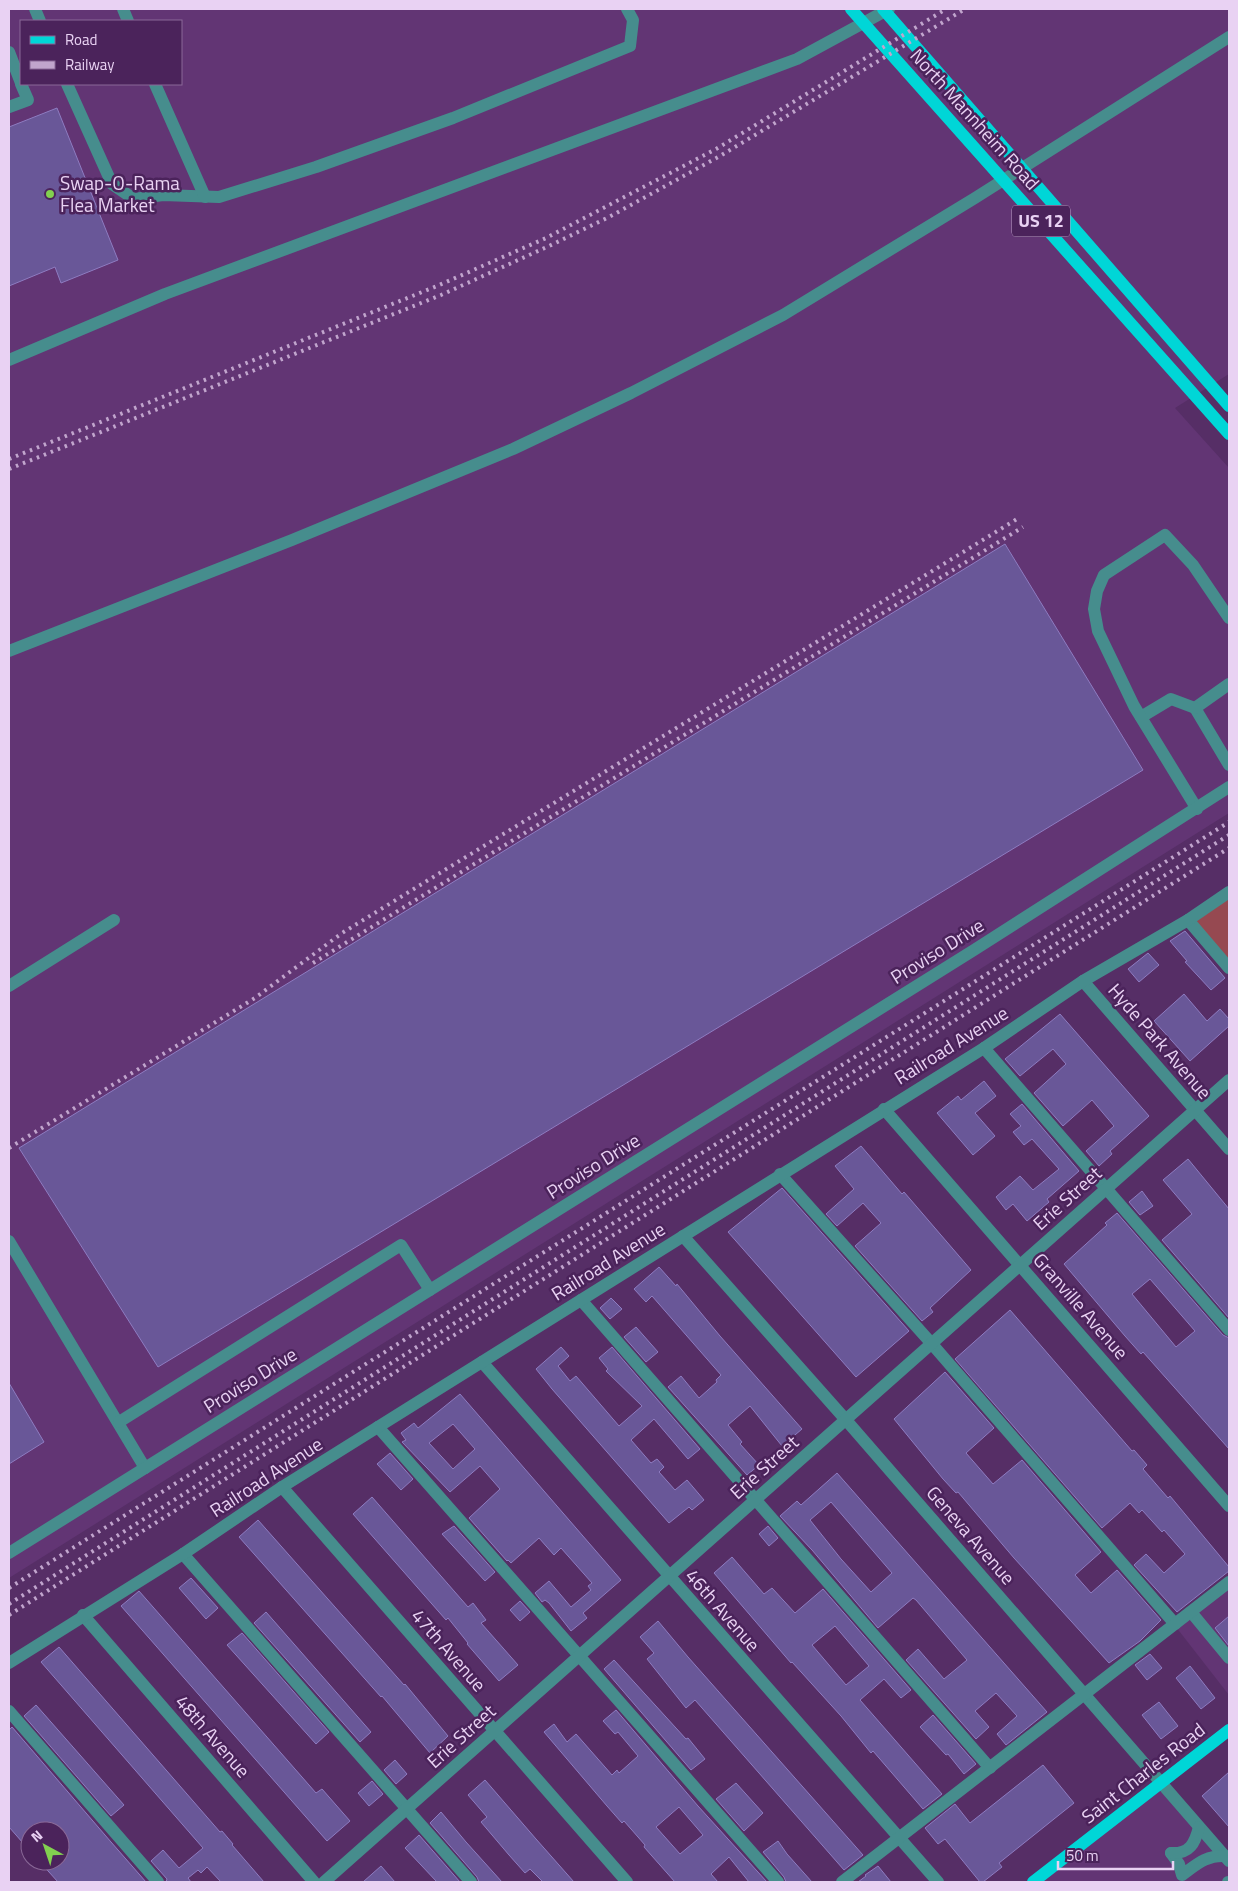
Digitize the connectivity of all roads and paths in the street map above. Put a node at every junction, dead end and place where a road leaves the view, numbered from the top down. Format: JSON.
{"nodes":[{"id":1,"x":626,"y":9,"type":"edge"},
{"id":2,"x":851,"y":9,"type":"edge"},
{"id":3,"x":883,"y":9,"type":"edge"},
{"id":4,"x":888,"y":9,"type":"edge"},
{"id":5,"x":1229,"y":37,"type":"edge"},
{"id":6,"x":9,"y":52,"type":"edge"},
{"id":7,"x":20,"y":81,"type":"edge"},
{"id":8,"x":21,"y":85,"type":"edge"},
{"id":9,"x":67,"y":85,"type":"edge"},
{"id":10,"x":155,"y":85,"type":"edge"},
{"id":11,"x":9,"y":107,"type":"edge"},
{"id":12,"x":205,"y":197,"type":"junction"},
{"id":13,"x":9,"y":360,"type":"edge"},
{"id":14,"x":1229,"y":406,"type":"edge"},
{"id":15,"x":1229,"y":434,"type":"edge"},
{"id":16,"x":1229,"y":618,"type":"edge"},
{"id":17,"x":9,"y":651,"type":"edge"},
{"id":18,"x":1229,"y":684,"type":"edge"},
{"id":19,"x":1195,"y":708,"type":"junction"},
{"id":20,"x":1141,"y":717,"type":"junction"},
{"id":21,"x":1229,"y":765,"type":"edge"},
{"id":22,"x":1229,"y":787,"type":"edge"},
{"id":23,"x":1197,"y":809,"type":"junction"},
{"id":24,"x":1229,"y":892,"type":"edge"},
{"id":25,"x":114,"y":920,"type":"dead end"},
{"id":26,"x":1188,"y":920,"type":"junction"},
{"id":27,"x":1229,"y":968,"type":"edge"},
{"id":28,"x":1083,"y":981,"type":"junction"},
{"id":29,"x":9,"y":986,"type":"edge"},
{"id":30,"x":984,"y":1048,"type":"junction"},
{"id":31,"x":1229,"y":1080,"type":"edge"},
{"id":32,"x":884,"y":1109,"type":"junction"},
{"id":33,"x":1195,"y":1110,"type":"junction"},
{"id":34,"x":1229,"y":1149,"type":"edge"},
{"id":35,"x":780,"y":1174,"type":"junction"},
{"id":36,"x":1107,"y":1188,"type":"junction"},
{"id":37,"x":683,"y":1236,"type":"junction"},
{"id":38,"x":9,"y":1241,"type":"edge"},
{"id":39,"x":1021,"y":1265,"type":"junction"},
{"id":40,"x":430,"y":1290,"type":"junction"},
{"id":41,"x":581,"y":1300,"type":"junction"},
{"id":42,"x":1229,"y":1330,"type":"edge"},
{"id":43,"x":932,"y":1344,"type":"junction"},
{"id":44,"x":482,"y":1362,"type":"junction"},
{"id":45,"x":846,"y":1420,"type":"junction"},
{"id":46,"x":119,"y":1422,"type":"junction"},
{"id":47,"x":378,"y":1427,"type":"junction"},
{"id":48,"x":146,"y":1468,"type":"junction"},
{"id":49,"x":282,"y":1487,"type":"junction"},
{"id":50,"x":756,"y":1499,"type":"junction"},
{"id":51,"x":1229,"y":1506,"type":"edge"},
{"id":52,"x":9,"y":1552,"type":"edge"},
{"id":53,"x":183,"y":1554,"type":"junction"},
{"id":54,"x":670,"y":1577,"type":"junction"},
{"id":55,"x":1229,"y":1582,"type":"edge"},
{"id":56,"x":1191,"y":1612,"type":"junction"},
{"id":57,"x":82,"y":1615,"type":"junction"},
{"id":58,"x":1175,"y":1624,"type":"junction"},
{"id":59,"x":1228,"y":1654,"type":"edge"},
{"id":60,"x":579,"y":1656,"type":"junction"},
{"id":61,"x":9,"y":1663,"type":"edge"},
{"id":62,"x":1085,"y":1694,"type":"junction"},
{"id":63,"x":9,"y":1711,"type":"edge"},
{"id":64,"x":1229,"y":1730,"type":"edge"},
{"id":65,"x":494,"y":1731,"type":"junction"},
{"id":66,"x":990,"y":1768,"type":"junction"},
{"id":67,"x":1162,"y":1782,"type":"junction"},
{"id":68,"x":407,"y":1809,"type":"junction"},
{"id":69,"x":1200,"y":1827,"type":"junction"},
{"id":70,"x":899,"y":1838,"type":"junction"},
{"id":71,"x":1227,"y":1858,"type":"edge"},
{"id":72,"x":158,"y":1882,"type":"edge"},
{"id":73,"x":314,"y":1882,"type":"edge"},
{"id":74,"x":324,"y":1882,"type":"edge"},
{"id":75,"x":471,"y":1882,"type":"edge"},
{"id":76,"x":627,"y":1882,"type":"edge"},
{"id":77,"x":778,"y":1882,"type":"edge"},
{"id":78,"x":842,"y":1882,"type":"edge"},
{"id":79,"x":938,"y":1882,"type":"edge"},
{"id":80,"x":1033,"y":1882,"type":"edge"}],
"edges":[{"from":1,"to":12,"type":"street"},
{"from":2,"to":15,"type":"main road","name":"North Mannheim Road","number":"US 12"},
{"from":3,"to":14,"type":"main road","name":"North Mannheim Road","number":"US 12"},
{"from":4,"to":13,"type":"street"},
{"from":5,"to":17,"type":"street"},
{"from":6,"to":7,"type":"street"},
{"from":8,"to":11,"type":"street"},
{"from":9,"to":12,"type":"street"},
{"from":10,"to":12,"type":"street"},
{"from":16,"to":20,"type":"street"},
{"from":18,"to":19,"type":"street"},
{"from":19,"to":20,"type":"street"},
{"from":19,"to":21,"type":"street"},
{"from":20,"to":23,"type":"street"},
{"from":22,"to":23,"type":"street","name":"Proviso Drive"},
{"from":23,"to":40,"type":"street","name":"Proviso Drive"},
{"from":24,"to":26,"type":"street","name":"Railroad Avenue"},
{"from":25,"to":29,"type":"street"},
{"from":26,"to":27,"type":"street"},
{"from":26,"to":28,"type":"street","name":"Railroad Avenue"},
{"from":28,"to":30,"type":"street","name":"Railroad Avenue"},
{"from":28,"to":33,"type":"street","name":"Hyde Park Avenue"},
{"from":30,"to":32,"type":"street","name":"Railroad Avenue"},
{"from":30,"to":36,"type":"street"},
{"from":31,"to":33,"type":"street","name":"Erie Street"},
{"from":32,"to":35,"type":"street","name":"Railroad Avenue"},
{"from":32,"to":39,"type":"street","name":"Granville Avenue"},
{"from":33,"to":34,"type":"street","name":"Hyde Park Avenue"},
{"from":33,"to":36,"type":"street","name":"Erie Street"},
{"from":35,"to":37,"type":"street","name":"Railroad Avenue"},
{"from":35,"to":43,"type":"street"},
{"from":36,"to":39,"type":"street","name":"Erie Street"},
{"from":36,"to":42,"type":"street"},
{"from":37,"to":41,"type":"street","name":"Railroad Avenue"},
{"from":37,"to":45,"type":"street","name":"Geneva Avenue"},
{"from":38,"to":46,"type":"street"},
{"from":39,"to":43,"type":"street","name":"Erie Street"},
{"from":39,"to":51,"type":"street","name":"Granville Avenue"},
{"from":40,"to":46,"type":"street"},
{"from":40,"to":48,"type":"street","name":"Proviso Drive"},
{"from":41,"to":44,"type":"street","name":"Railroad Avenue"},
{"from":41,"to":50,"type":"street"},
{"from":43,"to":45,"type":"street","name":"Erie Street"},
{"from":43,"to":58,"type":"street"},
{"from":44,"to":47,"type":"street","name":"Railroad Avenue"},
{"from":44,"to":54,"type":"street","name":"46th Avenue"},
{"from":45,"to":50,"type":"street","name":"Erie Street"},
{"from":45,"to":62,"type":"street","name":"Geneva Avenue"},
{"from":46,"to":48,"type":"street"},
{"from":47,"to":49,"type":"street","name":"Railroad Avenue"},
{"from":47,"to":60,"type":"street"},
{"from":48,"to":52,"type":"street","name":"Proviso Drive"},
{"from":49,"to":53,"type":"street","name":"Railroad Avenue"},
{"from":49,"to":65,"type":"street","name":"47th Avenue"},
{"from":50,"to":54,"type":"street","name":"Erie Street"},
{"from":50,"to":66,"type":"street"},
{"from":53,"to":57,"type":"street","name":"Railroad Avenue"},
{"from":53,"to":68,"type":"street"},
{"from":54,"to":60,"type":"street","name":"Erie Street"},
{"from":54,"to":70,"type":"street","name":"46th Avenue"},
{"from":55,"to":56,"type":"street"},
{"from":56,"to":58,"type":"street"},
{"from":56,"to":59,"type":"street"},
{"from":57,"to":61,"type":"street","name":"Railroad Avenue"},
{"from":57,"to":73,"type":"street","name":"48th Avenue"},
{"from":58,"to":62,"type":"street"},
{"from":60,"to":65,"type":"street","name":"Erie Street"},
{"from":60,"to":77,"type":"street"},
{"from":62,"to":66,"type":"street"},
{"from":62,"to":67,"type":"street","name":"Geneva Avenue"},
{"from":63,"to":72,"type":"street"},
{"from":64,"to":67,"type":"main road","name":"Saint Charles Road"},
{"from":65,"to":68,"type":"street","name":"Erie Street"},
{"from":65,"to":76,"type":"street","name":"47th Avenue"},
{"from":66,"to":70,"type":"street"},
{"from":67,"to":69,"type":"street","name":"Geneva Avenue"},
{"from":67,"to":80,"type":"main road","name":"Saint Charles Road"},
{"from":68,"to":74,"type":"street","name":"Erie Street"},
{"from":68,"to":75,"type":"street"},
{"from":69,"to":71,"type":"street","name":"Geneva Avenue"},
{"from":69,"to":71,"type":"street"},
{"from":70,"to":78,"type":"street"},
{"from":70,"to":79,"type":"street","name":"46th Avenue"}]}
